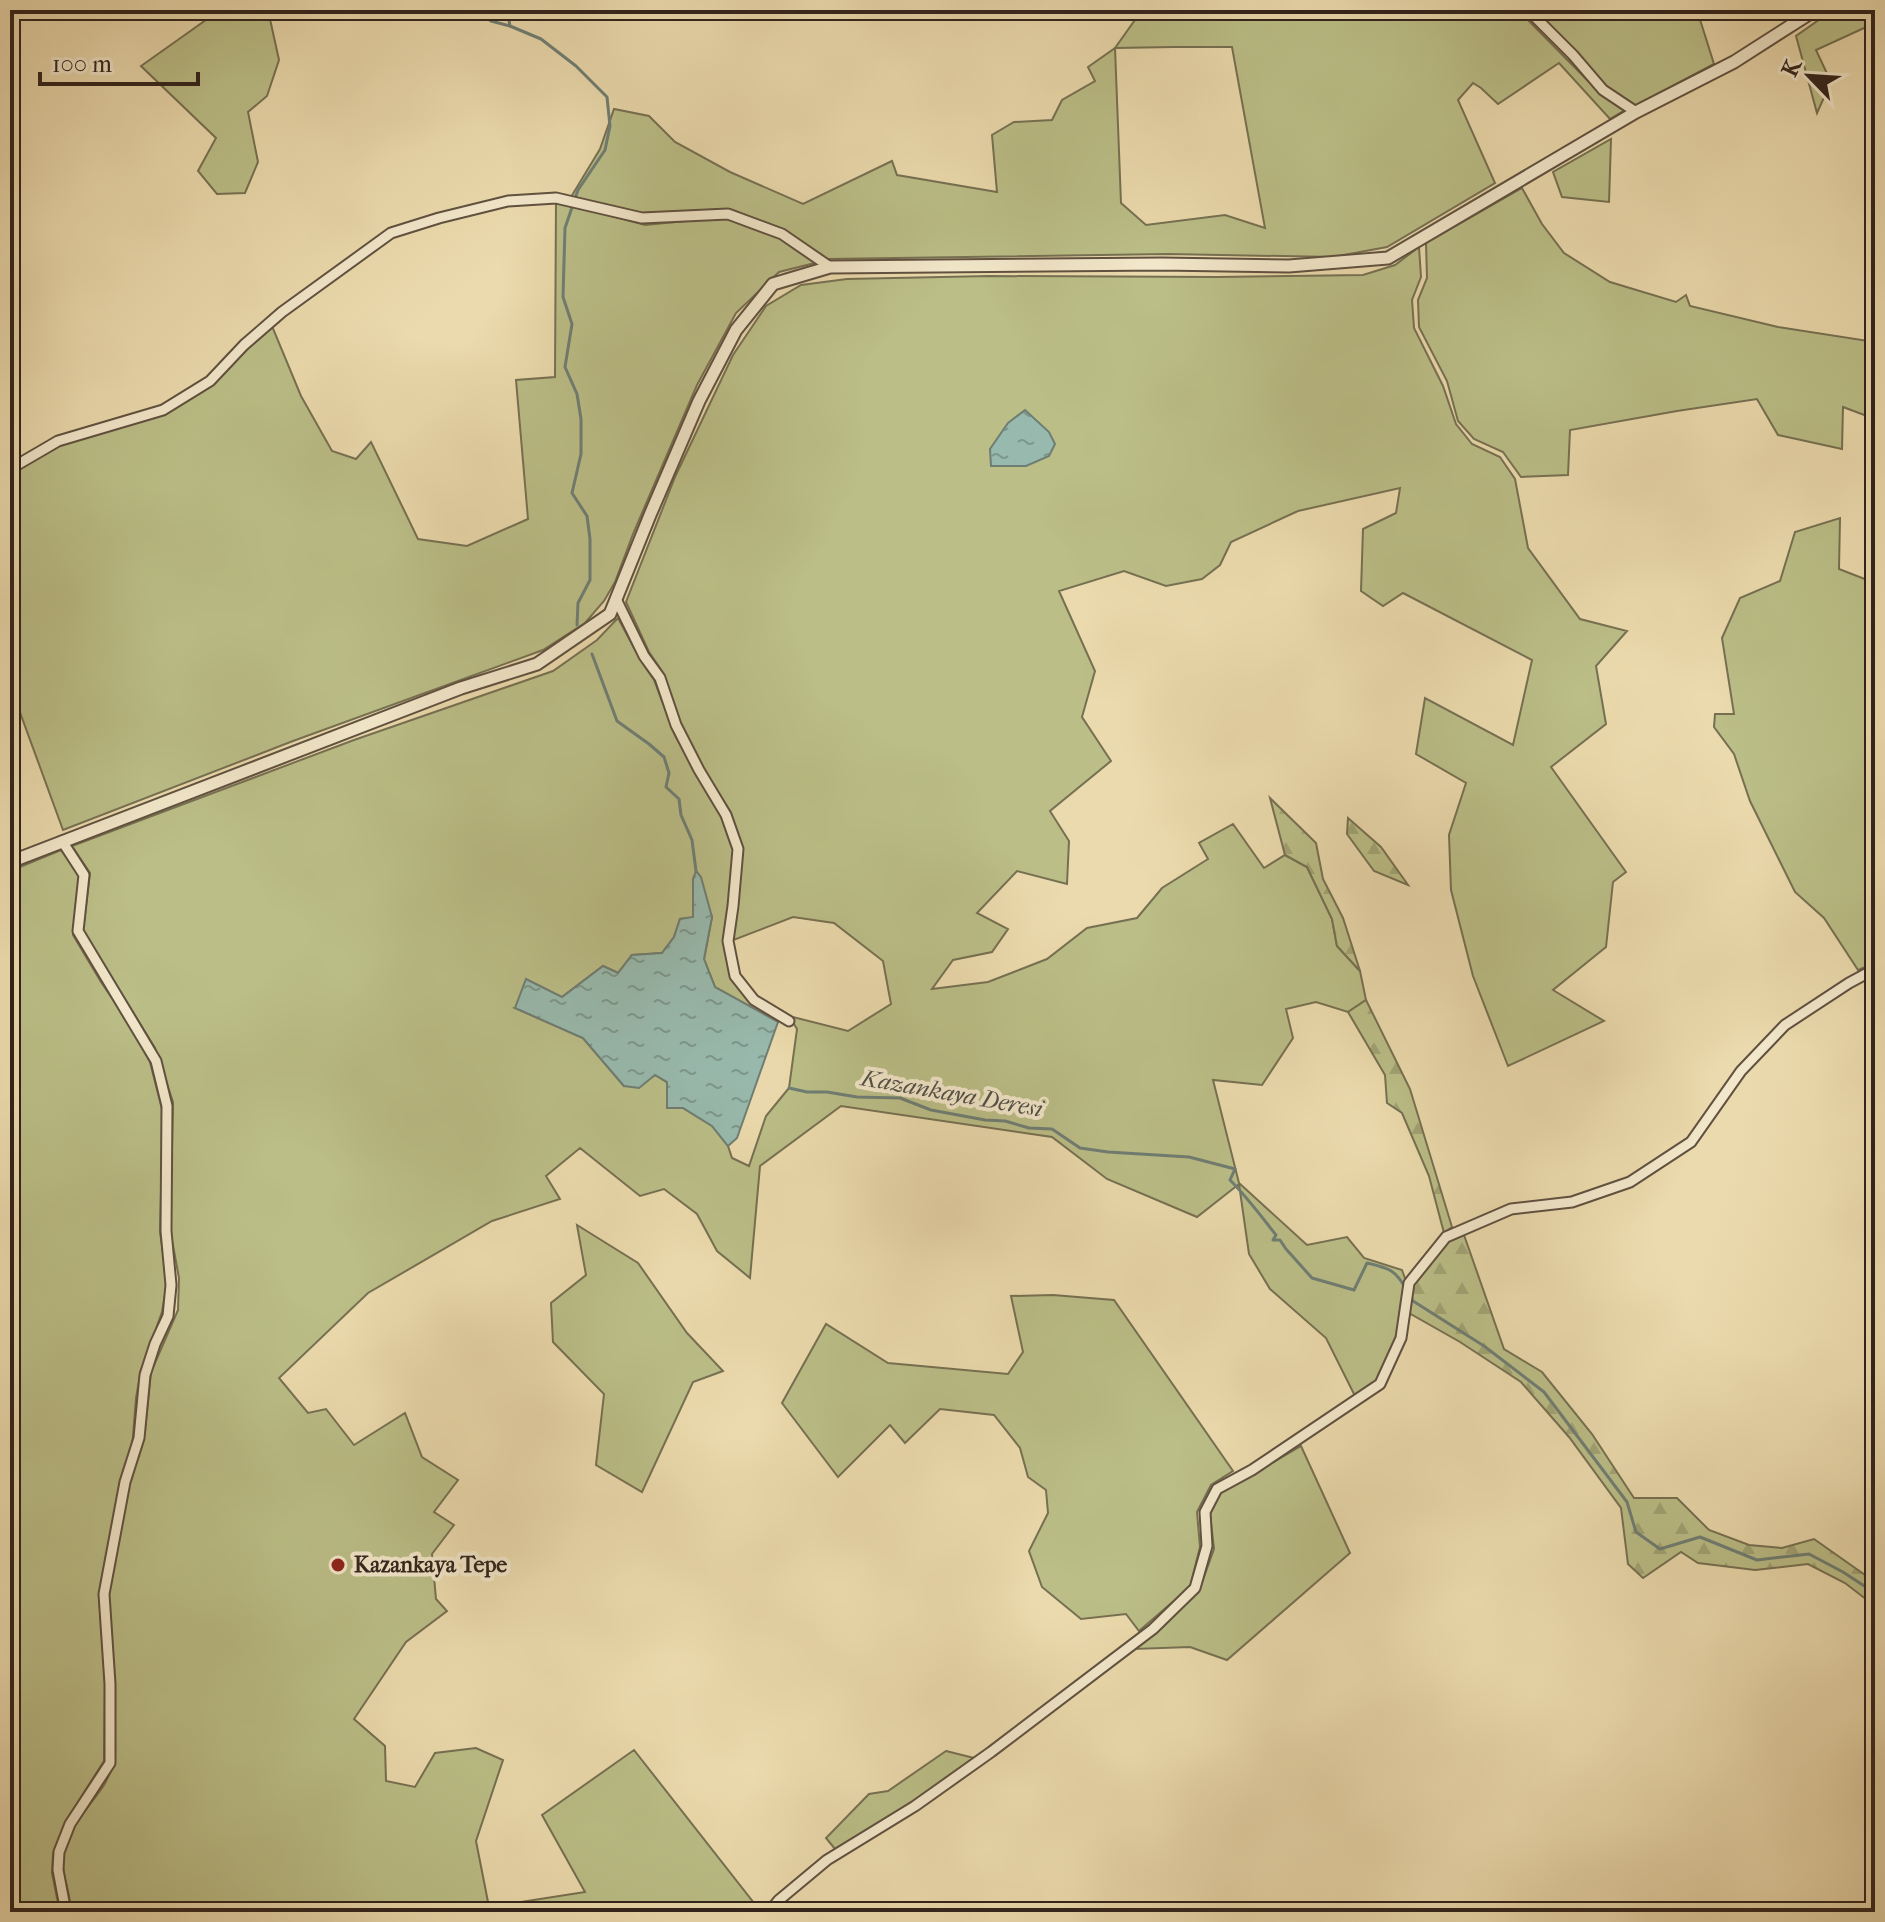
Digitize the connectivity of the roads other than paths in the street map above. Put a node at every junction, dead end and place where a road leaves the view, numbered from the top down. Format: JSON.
{"nodes":[{"id":1,"x":1528,"y":10,"type":"edge"},
{"id":2,"x":1812,"y":10,"type":"edge"},
{"id":3,"x":1636,"y":112,"type":"junction"},
{"id":4,"x":830,"y":267,"type":"junction"},
{"id":5,"x":10,"y":469,"type":"edge"},
{"id":6,"x":616,"y":599,"type":"junction"},
{"id":7,"x":62,"y":841,"type":"junction"},
{"id":8,"x":10,"y":862,"type":"edge"},
{"id":9,"x":1875,"y":969,"type":"edge"},
{"id":10,"x":789,"y":1021,"type":"dead end"},
{"id":11,"x":63,"y":1912,"type":"edge"},
{"id":12,"x":769,"y":1912,"type":"edge"}],
"edges":[{"from":1,"to":3,"type":"street"},
{"from":2,"to":3,"type":"street"},
{"from":3,"to":4,"type":"street"},
{"from":4,"to":5,"type":"street"},
{"from":4,"to":6,"type":"street"},
{"from":6,"to":7,"type":"street"},
{"from":6,"to":10,"type":"street"},
{"from":7,"to":8,"type":"street"},
{"from":7,"to":11,"type":"street"},
{"from":9,"to":12,"type":"street"}]}
